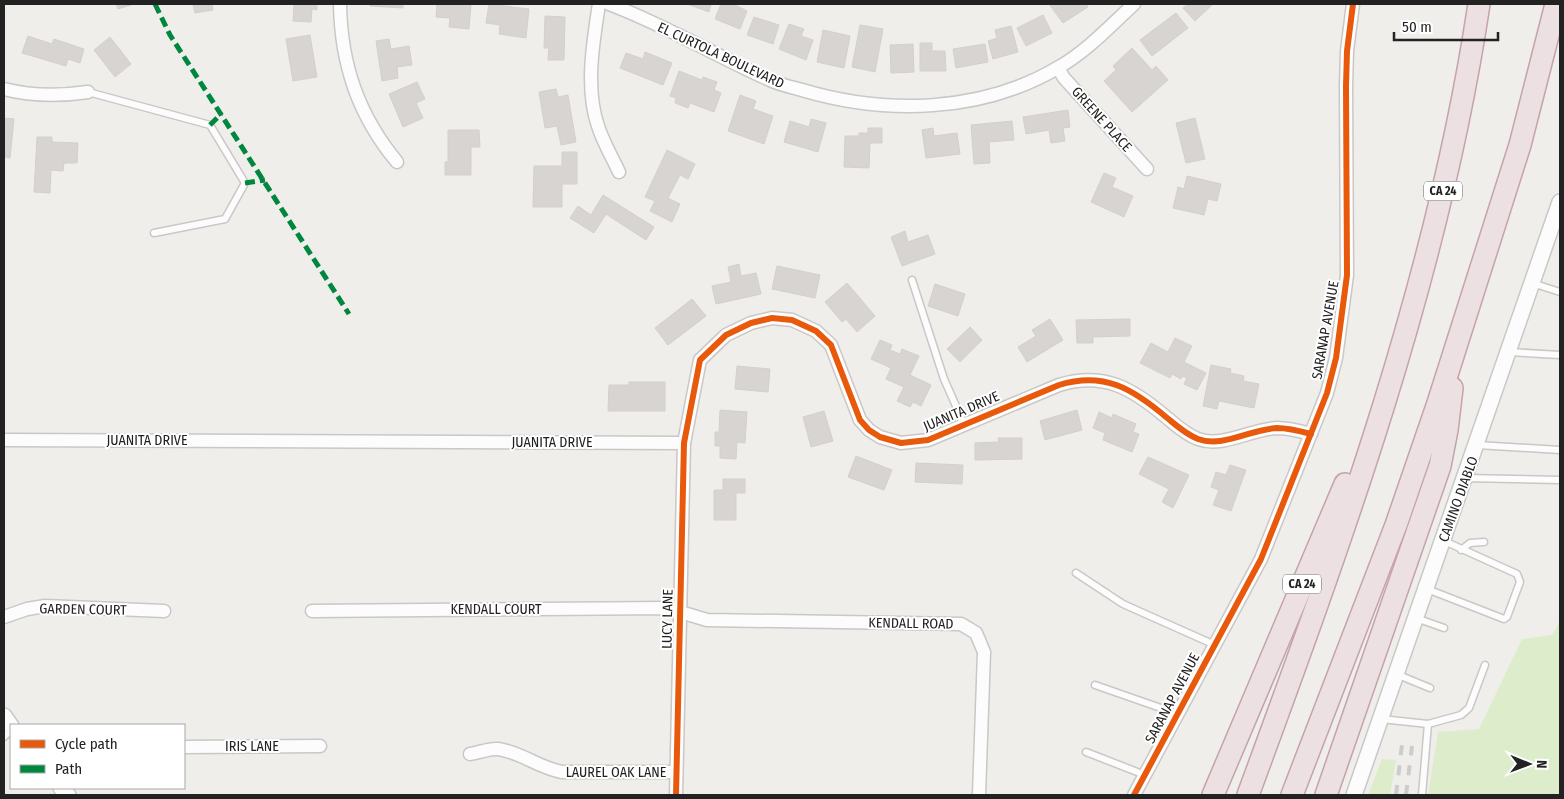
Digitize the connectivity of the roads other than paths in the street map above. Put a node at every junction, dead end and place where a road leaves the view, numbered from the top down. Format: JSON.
{"nodes":[{"id":1,"x":340,"y":4,"type":"edge"},
{"id":2,"x":599,"y":4,"type":"edge"},
{"id":3,"x":609,"y":4,"type":"edge"},
{"id":4,"x":1134,"y":4,"type":"edge"},
{"id":5,"x":1353,"y":4,"type":"edge"},
{"id":6,"x":1479,"y":4,"type":"edge"},
{"id":7,"x":1556,"y":4,"type":"edge"},
{"id":8,"x":1058,"y":68,"type":"junction"},
{"id":9,"x":4,"y":88,"type":"edge"},
{"id":10,"x":88,"y":92,"type":"joint"},
{"id":11,"x":397,"y":162,"type":"dead end"},
{"id":12,"x":1147,"y":170,"type":"dead end"},
{"id":13,"x":619,"y":172,"type":"dead end"},
{"id":14,"x":1559,"y":208,"type":"edge"},
{"id":15,"x":154,"y":234,"type":"dead end"},
{"id":16,"x":912,"y":280,"type":"dead end"},
{"id":17,"x":1532,"y":283,"type":"junction"},
{"id":18,"x":1560,"y":292,"type":"edge"},
{"id":19,"x":1456,"y":346,"type":"junction"},
{"id":20,"x":1509,"y":352,"type":"junction"},
{"id":21,"x":1560,"y":355,"type":"edge"},
{"id":22,"x":1393,"y":374,"type":"junction"},
{"id":23,"x":964,"y":424,"type":"junction"},
{"id":24,"x":1311,"y":434,"type":"junction"},
{"id":25,"x":4,"y":440,"type":"edge"},
{"id":26,"x":684,"y":443,"type":"junction"},
{"id":27,"x":1477,"y":445,"type":"junction"},
{"id":28,"x":1560,"y":450,"type":"edge"},
{"id":29,"x":1465,"y":478,"type":"junction"},
{"id":30,"x":1560,"y":480,"type":"edge"},
{"id":31,"x":1396,"y":525,"type":"junction"},
{"id":32,"x":1442,"y":540,"type":"junction"},
{"id":33,"x":1484,"y":542,"type":"dead end"},
{"id":34,"x":1461,"y":550,"type":"junction"},
{"id":35,"x":1076,"y":573,"type":"dead end"},
{"id":36,"x":1426,"y":589,"type":"junction"},
{"id":37,"x":164,"y":611,"type":"dead end"},
{"id":38,"x":312,"y":611,"type":"dead end"},
{"id":39,"x":680,"y":613,"type":"junction"},
{"id":40,"x":4,"y":617,"type":"edge"},
{"id":41,"x":1416,"y":618,"type":"junction"},
{"id":42,"x":1444,"y":628,"type":"dead end"},
{"id":43,"x":1215,"y":645,"type":"junction"},
{"id":44,"x":1484,"y":665,"type":"dead end"},
{"id":45,"x":1396,"y":674,"type":"junction"},
{"id":46,"x":1096,"y":685,"type":"dead end"},
{"id":47,"x":1430,"y":688,"type":"dead end"},
{"id":48,"x":1178,"y":714,"type":"junction"},
{"id":49,"x":1380,"y":718,"type":"junction"},
{"id":50,"x":1428,"y":724,"type":"junction"},
{"id":51,"x":320,"y":746,"type":"dead end"},
{"id":52,"x":185,"y":747,"type":"edge"},
{"id":53,"x":1086,"y":752,"type":"dead end"},
{"id":54,"x":470,"y":754,"type":"dead end"},
{"id":55,"x":676,"y":772,"type":"junction"},
{"id":56,"x":1145,"y":775,"type":"junction"},
{"id":57,"x":676,"y":795,"type":"edge"},
{"id":58,"x":980,"y":795,"type":"edge"},
{"id":59,"x":1134,"y":795,"type":"edge"},
{"id":60,"x":1214,"y":795,"type":"edge"},
{"id":61,"x":1248,"y":795,"type":"edge"},
{"id":62,"x":1292,"y":795,"type":"edge"},
{"id":63,"x":1312,"y":795,"type":"edge"},
{"id":64,"x":1326,"y":795,"type":"edge"},
{"id":65,"x":1354,"y":795,"type":"edge"},
{"id":66,"x":1422,"y":795,"type":"edge"}],
"edges":[{"from":1,"to":11,"type":"street"},
{"from":2,"to":13,"type":"street"},
{"from":3,"to":8,"type":"street","name":"EL CURTOLA BOULEVARD"},
{"from":4,"to":8,"type":"street","name":"EL CURTOLA BOULEVARD"},
{"from":5,"to":24,"type":"street","name":"SARANAP AVENUE"},
{"from":6,"to":22,"type":"highway","number":"CA 24"},
{"from":7,"to":19,"type":"highway"},
{"from":8,"to":12,"type":"street","name":"GREENE PLACE"},
{"from":9,"to":10,"type":"street"},
{"from":10,"to":15,"type":"lane"},
{"from":14,"to":17,"type":"street","name":"CAMINO DIABLO"},
{"from":16,"to":23,"type":"lane"},
{"from":17,"to":18,"type":"lane"},
{"from":17,"to":20,"type":"street","name":"CAMINO DIABLO"},
{"from":19,"to":31,"type":"highway"},
{"from":19,"to":64,"type":"highway"},
{"from":20,"to":21,"type":"lane"},
{"from":20,"to":27,"type":"street","name":"CAMINO DIABLO"},
{"from":22,"to":60,"type":"highway","number":"CA 24"},
{"from":22,"to":61,"type":"highway"},
{"from":23,"to":24,"type":"street","name":"JUANITA DRIVE"},
{"from":23,"to":26,"type":"street","name":"JUANITA DRIVE"},
{"from":24,"to":43,"type":"street","name":"SARANAP AVENUE"},
{"from":25,"to":26,"type":"street","name":"JUANITA DRIVE"},
{"from":26,"to":39,"type":"street","name":"LUCY LANE"},
{"from":27,"to":28,"type":"lane"},
{"from":27,"to":29,"type":"street","name":"CAMINO DIABLO"},
{"from":29,"to":30,"type":"lane"},
{"from":29,"to":32,"type":"street","name":"CAMINO DIABLO"},
{"from":31,"to":62,"type":"highway"},
{"from":31,"to":63,"type":"highway"},
{"from":32,"to":34,"type":"lane"},
{"from":32,"to":36,"type":"street","name":"CAMINO DIABLO"},
{"from":33,"to":34,"type":"lane"},
{"from":34,"to":36,"type":"lane"},
{"from":35,"to":43,"type":"lane"},
{"from":36,"to":41,"type":"street","name":"CAMINO DIABLO"},
{"from":37,"to":40,"type":"street","name":"GARDEN COURT"},
{"from":38,"to":39,"type":"street","name":"KENDALL COURT"},
{"from":39,"to":55,"type":"street","name":"LUCY LANE"},
{"from":39,"to":58,"type":"street","name":"KENDALL ROAD"},
{"from":41,"to":42,"type":"lane"},
{"from":41,"to":45,"type":"street","name":"CAMINO DIABLO"},
{"from":43,"to":48,"type":"street","name":"SARANAP AVENUE"},
{"from":44,"to":50,"type":"lane"},
{"from":45,"to":47,"type":"lane"},
{"from":45,"to":49,"type":"street","name":"CAMINO DIABLO"},
{"from":46,"to":48,"type":"lane"},
{"from":48,"to":56,"type":"street","name":"SARANAP AVENUE"},
{"from":49,"to":50,"type":"lane"},
{"from":49,"to":65,"type":"street","name":"CAMINO DIABLO"},
{"from":50,"to":66,"type":"lane"},
{"from":51,"to":52,"type":"street","name":"IRIS LANE"},
{"from":53,"to":56,"type":"lane"},
{"from":54,"to":55,"type":"street","name":"LAUREL OAK LANE"},
{"from":55,"to":57,"type":"street","name":"LUCY LANE"},
{"from":56,"to":59,"type":"street","name":"SARANAP AVENUE"}]}
